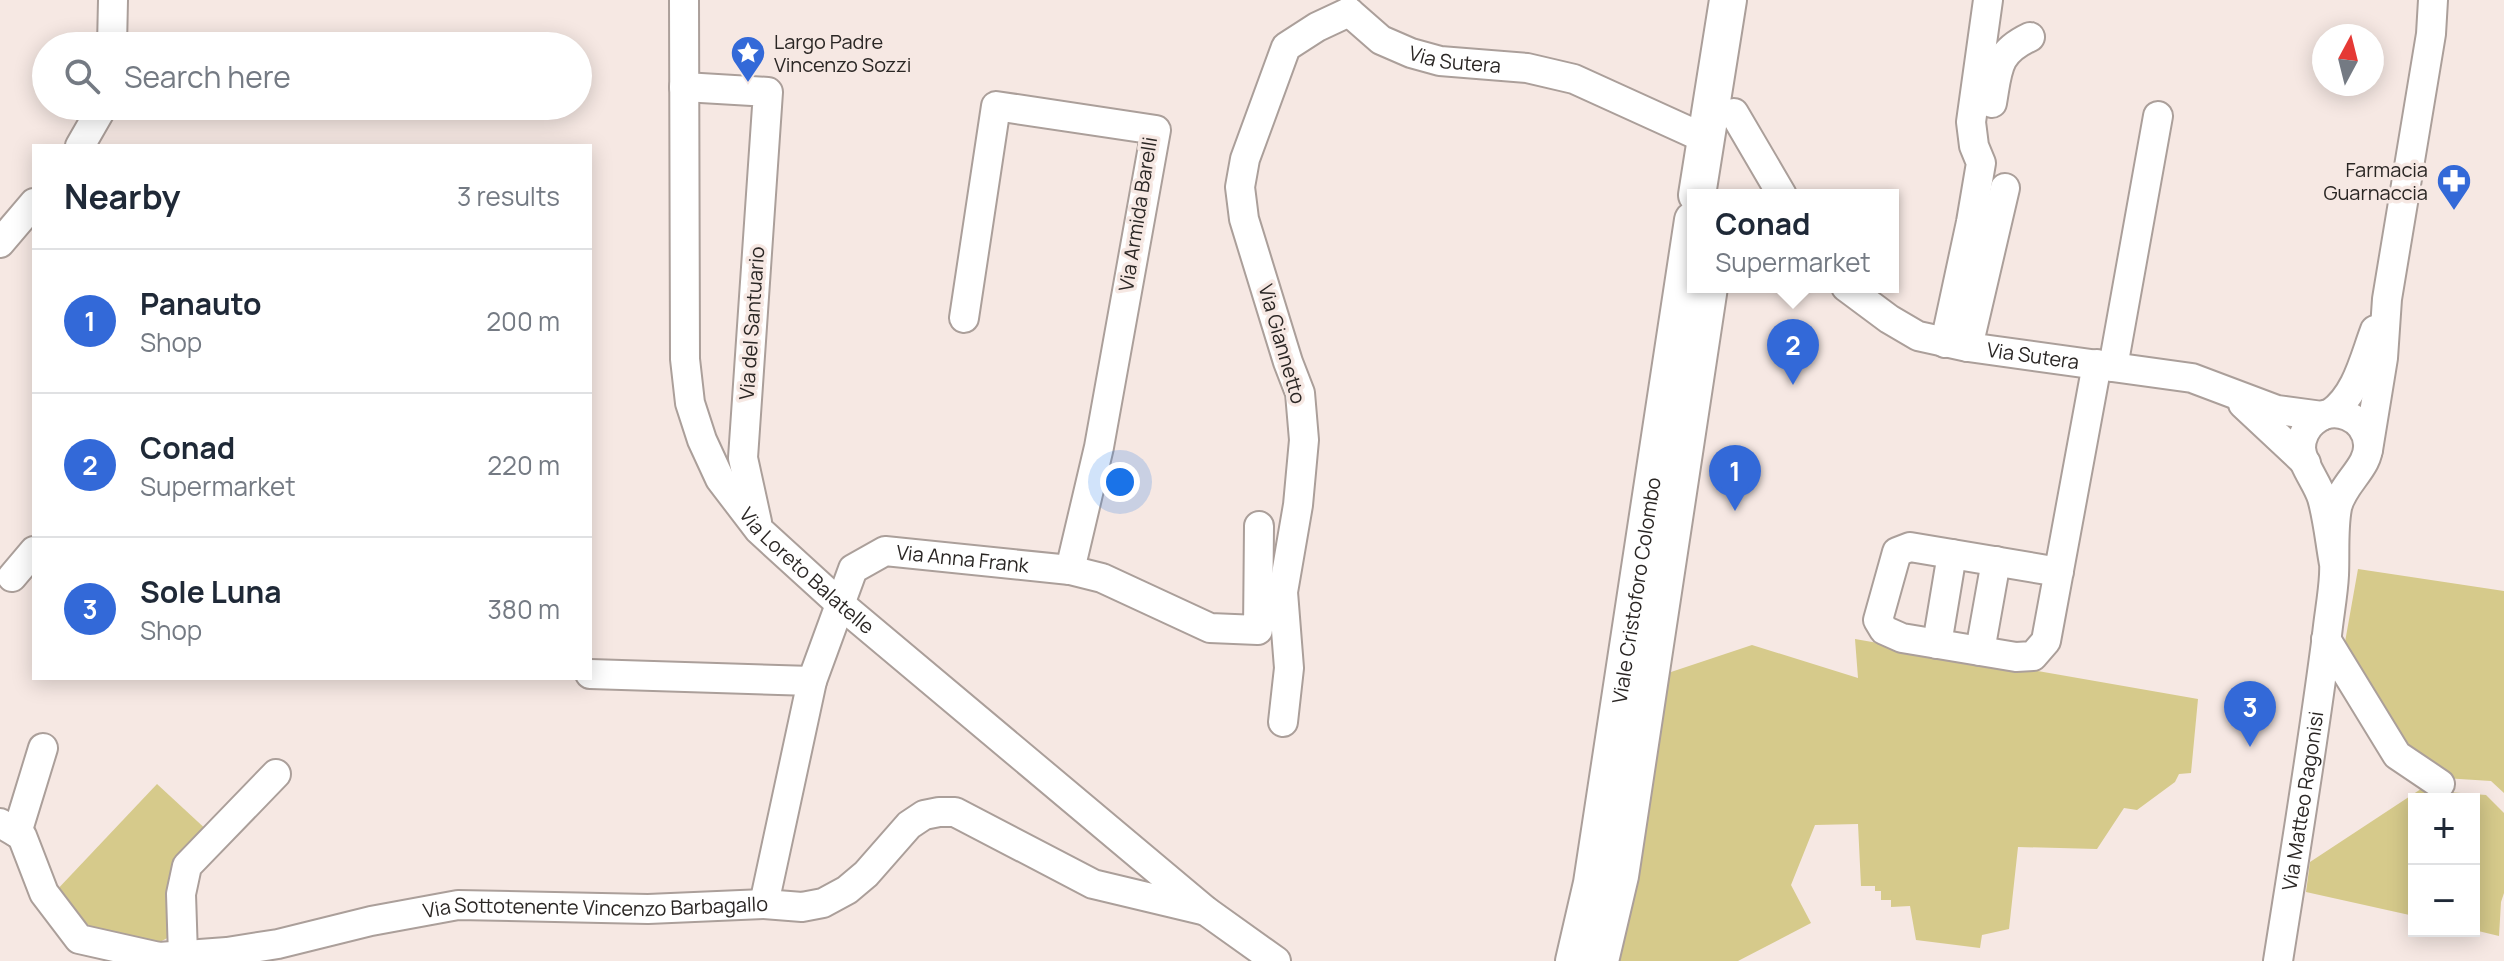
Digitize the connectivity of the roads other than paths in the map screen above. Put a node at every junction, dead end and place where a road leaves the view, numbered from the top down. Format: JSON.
{"nodes":[{"id":1,"x":113,"y":0,"type":"edge"},
{"id":2,"x":684,"y":0,"type":"edge"},
{"id":3,"x":1728,"y":0,"type":"edge"},
{"id":4,"x":1752,"y":0,"type":"edge"},
{"id":5,"x":1988,"y":0,"type":"edge"},
{"id":6,"x":2433,"y":0,"type":"edge"},
{"id":7,"x":2441,"y":0,"type":"edge"},
{"id":8,"x":1348,"y":6,"type":"edge"},
{"id":9,"x":112,"y":32,"type":"edge"},
{"id":10,"x":2431,"y":34,"type":"junction"},
{"id":11,"x":2030,"y":37,"type":"dead end"},
{"id":12,"x":684,"y":87,"type":"junction"},
{"id":13,"x":1734,"y":113,"type":"junction"},
{"id":14,"x":2158,"y":116,"type":"dead end"},
{"id":15,"x":95,"y":120,"type":"edge"},
{"id":16,"x":1706,"y":139,"type":"junction"},
{"id":17,"x":81,"y":144,"type":"edge"},
{"id":18,"x":1981,"y":163,"type":"junction"},
{"id":19,"x":2005,"y":188,"type":"dead end"},
{"id":20,"x":1698,"y":189,"type":"edge"},
{"id":21,"x":1723,"y":189,"type":"edge"},
{"id":22,"x":1778,"y":189,"type":"edge"},
{"id":23,"x":32,"y":207,"type":"edge"},
{"id":24,"x":0,"y":243,"type":"edge"},
{"id":25,"x":1687,"y":259,"type":"edge"},
{"id":26,"x":1708,"y":293,"type":"edge"},
{"id":27,"x":1854,"y":293,"type":"edge"},
{"id":28,"x":2387,"y":299,"type":"junction"},
{"id":29,"x":964,"y":318,"type":"dead end"},
{"id":30,"x":1957,"y":345,"type":"junction"},
{"id":31,"x":2105,"y":366,"type":"junction"},
{"id":32,"x":2231,"y":393,"type":"junction"},
{"id":33,"x":2326,"y":414,"type":"junction"},
{"id":34,"x":2361,"y":463,"type":"junction"},
{"id":35,"x":2308,"y":466,"type":"junction"},
{"id":36,"x":1259,"y":526,"type":"dead end"},
{"id":37,"x":759,"y":530,"type":"junction"},
{"id":38,"x":32,"y":553,"type":"edge"},
{"id":39,"x":1952,"y":554,"type":"junction"},
{"id":40,"x":1996,"y":561,"type":"junction"},
{"id":41,"x":2334,"y":564,"type":"junction"},
{"id":42,"x":1070,"y":570,"type":"junction"},
{"id":43,"x":2059,"y":572,"type":"junction"},
{"id":44,"x":12,"y":577,"type":"dead end"},
{"id":45,"x":839,"y":603,"type":"junction"},
{"id":46,"x":1272,"y":633,"type":"junction"},
{"id":47,"x":2326,"y":639,"type":"junction"},
{"id":48,"x":1937,"y":644,"type":"junction"},
{"id":49,"x":1980,"y":651,"type":"junction"},
{"id":50,"x":592,"y":674,"type":"edge"},
{"id":51,"x":812,"y":681,"type":"junction"},
{"id":52,"x":1283,"y":722,"type":"dead end"},
{"id":53,"x":43,"y":748,"type":"dead end"},
{"id":54,"x":276,"y":774,"type":"dead end"},
{"id":55,"x":2440,"y":784,"type":"dead end"},
{"id":56,"x":8,"y":828,"type":"edge"},
{"id":57,"x":764,"y":904,"type":"junction"},
{"id":58,"x":1206,"y":911,"type":"junction"},
{"id":59,"x":183,"y":955,"type":"junction"},
{"id":60,"x":1276,"y":961,"type":"edge"},
{"id":61,"x":1574,"y":961,"type":"edge"},
{"id":62,"x":1600,"y":961,"type":"edge"},
{"id":63,"x":2278,"y":961,"type":"edge"}],
"edges":[{"from":1,"to":9,"type":"street"},
{"from":2,"to":12,"type":"street","name":"Via Loreto Balatelle"},
{"from":3,"to":16,"type":"main road"},
{"from":4,"to":13,"type":"main road"},
{"from":5,"to":18,"type":"street"},
{"from":6,"to":10,"type":"street"},
{"from":7,"to":10,"type":"street"},
{"from":8,"to":16,"type":"street","name":"Via Sutera"},
{"from":8,"to":46,"type":"street","name":"Via Giannetto"},
{"from":10,"to":28,"type":"street"},
{"from":11,"to":18,"type":"street"},
{"from":12,"to":37,"type":"street","name":"Via Loreto Balatelle"},
{"from":12,"to":37,"type":"street","name":"Via del Santuario"},
{"from":13,"to":21,"type":"main road"},
{"from":13,"to":22,"type":"street"},
{"from":14,"to":31,"type":"street"},
{"from":15,"to":17,"type":"street"},
{"from":16,"to":20,"type":"main road"},
{"from":18,"to":30,"type":"street"},
{"from":19,"to":30,"type":"street"},
{"from":23,"to":24,"type":"street"},
{"from":25,"to":61,"type":"main road","name":"Viale Cristoforo Colombo"},
{"from":26,"to":62,"type":"main road","name":"Viale Cristoforo Colombo"},
{"from":27,"to":30,"type":"street","name":"Via Sutera"},
{"from":28,"to":33,"type":"street"},
{"from":28,"to":34,"type":"street"},
{"from":29,"to":42,"type":"street","name":"Via Armida Barelli"},
{"from":30,"to":31,"type":"street","name":"Via Sutera"},
{"from":31,"to":32,"type":"street","name":"Via Sutera"},
{"from":31,"to":43,"type":"street"},
{"from":32,"to":33,"type":"street","name":"Via Sutera"},
{"from":32,"to":35,"type":"street"},
{"from":33,"to":34,"type":"street"},
{"from":33,"to":35,"type":"street"},
{"from":34,"to":35,"type":"street"},
{"from":34,"to":41,"type":"street"},
{"from":35,"to":41,"type":"street"},
{"from":36,"to":46,"type":"street"},
{"from":37,"to":45,"type":"street","name":"Via Loreto Balatelle"},
{"from":38,"to":44,"type":"street"},
{"from":39,"to":40,"type":"street"},
{"from":39,"to":48,"type":"street"},
{"from":39,"to":48,"type":"street"},
{"from":40,"to":43,"type":"street"},
{"from":40,"to":49,"type":"street"},
{"from":41,"to":47,"type":"street"},
{"from":42,"to":45,"type":"street","name":"Via Anna Frank"},
{"from":42,"to":46,"type":"street","name":"Via Anna Frank"},
{"from":43,"to":49,"type":"street"},
{"from":45,"to":51,"type":"street","name":"Via Anna Frank"},
{"from":45,"to":58,"type":"street","name":"Via Loreto Balatelle"},
{"from":46,"to":52,"type":"street","name":"Via Giannetto"},
{"from":47,"to":55,"type":"street"},
{"from":47,"to":63,"type":"street","name":"Via Matteo Ragonisi"},
{"from":48,"to":49,"type":"street"},
{"from":50,"to":51,"type":"street"},
{"from":51,"to":57,"type":"street","name":"Via Anna Frank"},
{"from":53,"to":56,"type":"street"},
{"from":54,"to":59,"type":"street"},
{"from":56,"to":59,"type":"street","name":"Via Sottotenente Vincenzo Barbagallo"},
{"from":57,"to":58,"type":"street","name":"Via Sottotenente Vincenzo Barbagallo"},
{"from":57,"to":59,"type":"street","name":"Via Sottotenente Vincenzo Barbagallo"},
{"from":58,"to":60,"type":"street","name":"Via Loreto Balatelle"}]}
